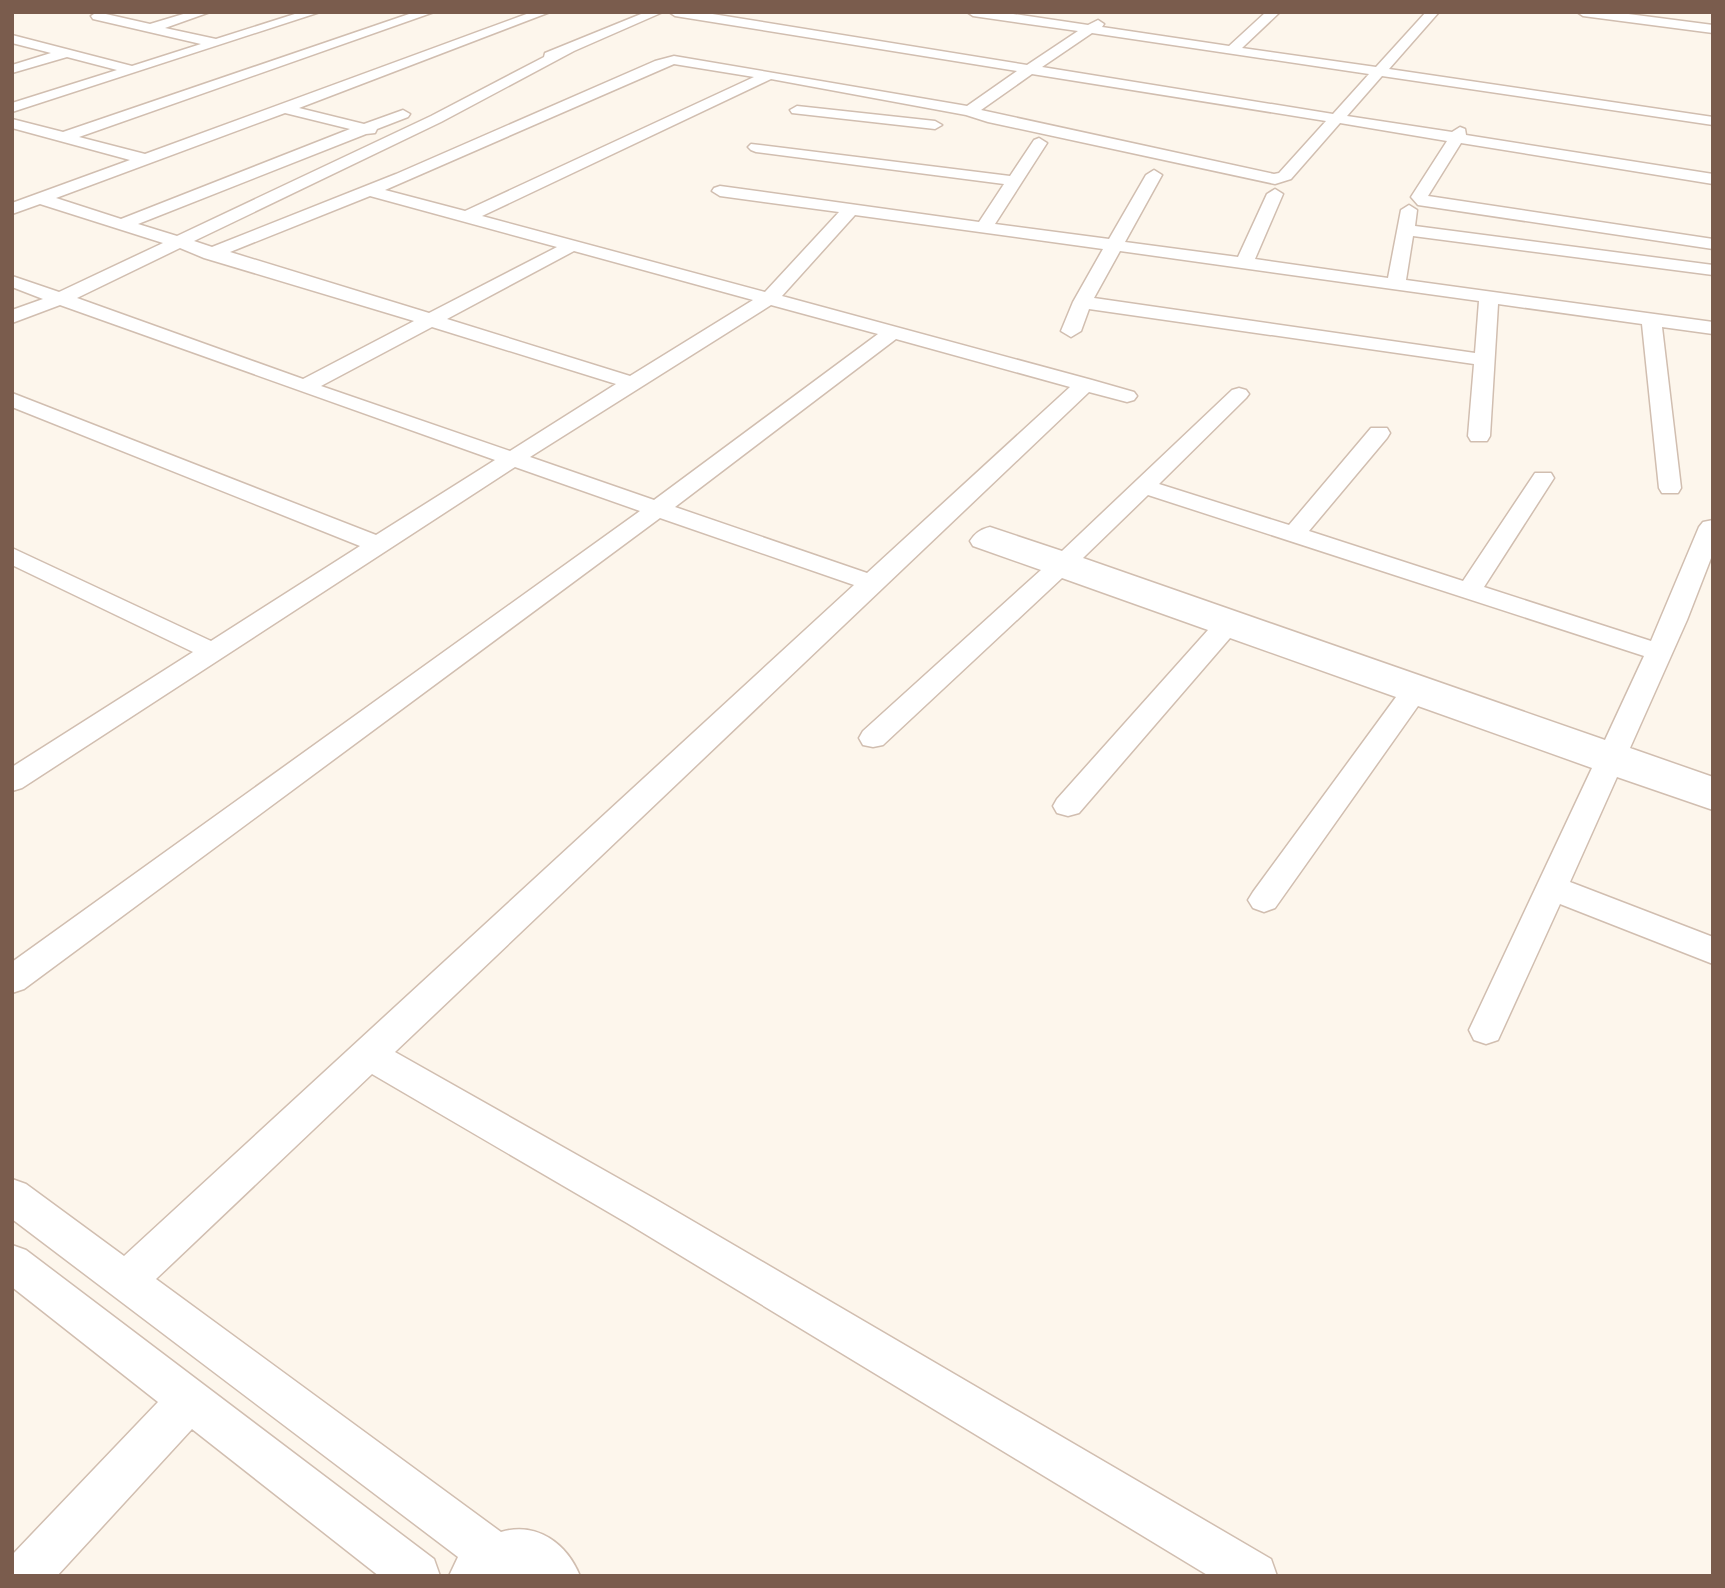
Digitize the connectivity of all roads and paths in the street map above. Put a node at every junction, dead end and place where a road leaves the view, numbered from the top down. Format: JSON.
{"nodes":[{"id":1,"x":204,"y":12,"type":"edge"},
{"id":2,"x":314,"y":12,"type":"edge"},
{"id":3,"x":428,"y":12,"type":"edge"},
{"id":4,"x":544,"y":12,"type":"edge"},
{"id":5,"x":657,"y":12,"type":"edge"},
{"id":6,"x":676,"y":12,"type":"edge"},
{"id":7,"x":707,"y":12,"type":"edge"},
{"id":8,"x":973,"y":12,"type":"edge"},
{"id":9,"x":1274,"y":12,"type":"edge"},
{"id":10,"x":1433,"y":12,"type":"edge"},
{"id":11,"x":1583,"y":12,"type":"edge"},
{"id":12,"x":96,"y":16,"type":"dead end"},
{"id":13,"x":1108,"y":17,"type":"dead end"},
{"id":14,"x":151,"y":28,"type":"junction"},
{"id":15,"x":503,"y":28,"type":"junction"},
{"id":16,"x":1091,"y":29,"type":"junction"},
{"id":17,"x":1713,"y":29,"type":"edge"},
{"id":18,"x":527,"y":32,"type":"dead end"},
{"id":19,"x":12,"y":39,"type":"edge"},
{"id":20,"x":216,"y":43,"type":"junction"},
{"id":21,"x":566,"y":44,"type":"junction"},
{"id":22,"x":240,"y":49,"type":"dead end"},
{"id":23,"x":1232,"y":50,"type":"junction"},
{"id":24,"x":67,"y":53,"type":"junction"},
{"id":25,"x":264,"y":55,"type":"dead end"},
{"id":26,"x":288,"y":60,"type":"junction"},
{"id":27,"x":314,"y":66,"type":"dead end"},
{"id":28,"x":1032,"y":67,"type":"junction"},
{"id":29,"x":12,"y":69,"type":"edge"},
{"id":30,"x":133,"y":70,"type":"junction"},
{"id":31,"x":340,"y":72,"type":"dead end"},
{"id":32,"x":1381,"y":72,"type":"junction"},
{"id":33,"x":769,"y":75,"type":"junction"},
{"id":34,"x":366,"y":78,"type":"junction"},
{"id":35,"x":446,"y":97,"type":"dead end"},
{"id":36,"x":423,"y":106,"type":"dead end"},
{"id":37,"x":12,"y":108,"type":"edge"},
{"id":38,"x":284,"y":108,"type":"junction"},
{"id":39,"x":797,"y":110,"type":"dead end"},
{"id":40,"x":970,"y":111,"type":"junction"},
{"id":41,"x":1339,"y":116,"type":"junction"},
{"id":42,"x":1713,"y":121,"type":"edge"},
{"id":43,"x":12,"y":123,"type":"edge"},
{"id":44,"x":365,"y":129,"type":"junction"},
{"id":45,"x":1459,"y":135,"type":"junction"},
{"id":46,"x":63,"y":137,"type":"junction"},
{"id":47,"x":396,"y":137,"type":"junction"},
{"id":48,"x":1039,"y":143,"type":"dead end"},
{"id":49,"x":756,"y":147,"type":"dead end"},
{"id":50,"x":459,"y":152,"type":"junction"},
{"id":51,"x":144,"y":159,"type":"junction"},
{"id":52,"x":896,"y":166,"type":"junction"},
{"id":53,"x":1713,"y":172,"type":"edge"},
{"id":54,"x":1154,"y":175,"type":"dead end"},
{"id":55,"x":1713,"y":179,"type":"edge"},
{"id":56,"x":1014,"y":181,"type":"junction"},
{"id":57,"x":368,"y":190,"type":"junction"},
{"id":58,"x":720,"y":191,"type":"dead end"},
{"id":59,"x":1275,"y":194,"type":"dead end"},
{"id":60,"x":40,"y":200,"type":"junction"},
{"id":61,"x":1409,"y":206,"type":"dead end"},
{"id":62,"x":12,"y":209,"type":"edge"},
{"id":63,"x":850,"y":209,"type":"junction"},
{"id":64,"x":468,"y":216,"type":"junction"},
{"id":65,"x":120,"y":225,"type":"junction"},
{"id":66,"x":984,"y":227,"type":"junction"},
{"id":67,"x":1406,"y":230,"type":"junction"},
{"id":68,"x":178,"y":244,"type":"junction"},
{"id":69,"x":573,"y":244,"type":"junction"},
{"id":70,"x":1713,"y":244,"type":"edge"},
{"id":71,"x":1115,"y":246,"type":"junction"},
{"id":72,"x":210,"y":254,"type":"junction"},
{"id":73,"x":1244,"y":264,"type":"junction"},
{"id":74,"x":1713,"y":270,"type":"edge"},
{"id":75,"x":12,"y":281,"type":"edge"},
{"id":76,"x":1396,"y":286,"type":"junction"},
{"id":77,"x":770,"y":298,"type":"junction"},
{"id":78,"x":1489,"y":298,"type":"junction"},
{"id":79,"x":63,"y":299,"type":"junction"},
{"id":80,"x":1082,"y":302,"type":"junction"},
{"id":81,"x":12,"y":317,"type":"edge"},
{"id":82,"x":1651,"y":319,"type":"junction"},
{"id":83,"x":429,"y":321,"type":"junction"},
{"id":84,"x":1713,"y":328,"type":"edge"},
{"id":85,"x":1071,"y":331,"type":"dead end"},
{"id":86,"x":893,"y":332,"type":"junction"},
{"id":87,"x":1485,"y":360,"type":"junction"},
{"id":88,"x":633,"y":383,"type":"junction"},
{"id":89,"x":1085,"y":384,"type":"junction"},
{"id":90,"x":304,"y":387,"type":"junction"},
{"id":91,"x":1239,"y":394,"type":"dead end"},
{"id":92,"x":1127,"y":396,"type":"dead end"},
{"id":93,"x":12,"y":399,"type":"edge"},
{"id":94,"x":42,"y":410,"type":"junction"},
{"id":95,"x":12,"y":424,"type":"edge"},
{"id":96,"x":1378,"y":433,"type":"dead end"},
{"id":97,"x":1479,"y":436,"type":"dead end"},
{"id":98,"x":513,"y":459,"type":"junction"},
{"id":99,"x":1543,"y":478,"type":"dead end"},
{"id":100,"x":1143,"y":486,"type":"junction"},
{"id":101,"x":1670,"y":488,"type":"dead end"},
{"id":102,"x":658,"y":509,"type":"junction"},
{"id":103,"x":1712,"y":527,"type":"edge"},
{"id":104,"x":1293,"y":535,"type":"junction"},
{"id":105,"x":379,"y":545,"type":"junction"},
{"id":106,"x":12,"y":555,"type":"edge"},
{"id":107,"x":1062,"y":564,"type":"junction"},
{"id":108,"x":872,"y":583,"type":"junction"},
{"id":109,"x":1469,"y":591,"type":"junction"},
{"id":110,"x":1229,"y":623,"type":"junction"},
{"id":111,"x":1659,"y":652,"type":"junction"},
{"id":112,"x":215,"y":653,"type":"junction"},
{"id":113,"x":1416,"y":689,"type":"junction"},
{"id":114,"x":873,"y":738,"type":"dead end"},
{"id":115,"x":1609,"y":758,"type":"junction"},
{"id":116,"x":14,"y":778,"type":"edge"},
{"id":117,"x":1713,"y":788,"type":"edge"},
{"id":118,"x":1713,"y":800,"type":"edge"},
{"id":119,"x":1068,"y":806,"type":"dead end"},
{"id":120,"x":1550,"y":887,"type":"junction"},
{"id":121,"x":1264,"y":900,"type":"dead end"},
{"id":122,"x":1713,"y":951,"type":"edge"},
{"id":123,"x":12,"y":980,"type":"edge"},
{"id":124,"x":1486,"y":1030,"type":"dead end"},
{"id":125,"x":368,"y":1054,"type":"junction"},
{"id":126,"x":12,"y":1196,"type":"edge"},
{"id":127,"x":12,"y":1263,"type":"edge"},
{"id":128,"x":125,"y":1281,"type":"junction"},
{"id":129,"x":190,"y":1400,"type":"junction"},
{"id":130,"x":484,"y":1566,"type":"edge"},
{"id":131,"x":25,"y":1576,"type":"edge"},
{"id":132,"x":417,"y":1576,"type":"edge"},
{"id":133,"x":557,"y":1576,"type":"edge"},
{"id":134,"x":1254,"y":1576,"type":"edge"}],
"edges":[{"from":1,"to":14,"type":"street"},
{"from":2,"to":20,"type":"street"},
{"from":3,"to":26,"type":"street"},
{"from":4,"to":15,"type":"street"},
{"from":5,"to":21,"type":"street"},
{"from":6,"to":28,"type":"street"},
{"from":7,"to":28,"type":"street"},
{"from":8,"to":16,"type":"street"},
{"from":9,"to":23,"type":"street"},
{"from":10,"to":32,"type":"street"},
{"from":11,"to":17,"type":"street"},
{"from":12,"to":14,"type":"street"},
{"from":13,"to":16,"type":"street"},
{"from":14,"to":20,"type":"street"},
{"from":15,"to":18,"type":"street"},
{"from":15,"to":34,"type":"street"},
{"from":16,"to":23,"type":"street"},
{"from":16,"to":28,"type":"street"},
{"from":19,"to":24,"type":"street"},
{"from":20,"to":22,"type":"street"},
{"from":20,"to":30,"type":"street"},
{"from":21,"to":35,"type":"street"},
{"from":21,"to":47,"type":"street"},
{"from":23,"to":32,"type":"street"},
{"from":24,"to":29,"type":"street"},
{"from":24,"to":30,"type":"street"},
{"from":25,"to":26,"type":"street"},
{"from":26,"to":27,"type":"street"},
{"from":26,"to":46,"type":"street"},
{"from":28,"to":40,"type":"street"},
{"from":28,"to":41,"type":"street"},
{"from":30,"to":37,"type":"street"},
{"from":31,"to":34,"type":"street"},
{"from":32,"to":41,"type":"street"},
{"from":32,"to":42,"type":"street"},
{"from":33,"to":40,"type":"street"},
{"from":33,"to":50,"type":"street"},
{"from":33,"to":64,"type":"street"},
{"from":34,"to":38,"type":"street"},
{"from":36,"to":44,"type":"street"},
{"from":38,"to":44,"type":"street"},
{"from":38,"to":51,"type":"street"},
{"from":39,"to":52,"type":"street"},
{"from":40,"to":41,"type":"street"},
{"from":41,"to":45,"type":"street"},
{"from":43,"to":46,"type":"street"},
{"from":44,"to":47,"type":"street"},
{"from":44,"to":65,"type":"street"},
{"from":45,"to":53,"type":"street"},
{"from":45,"to":55,"type":"street"},
{"from":45,"to":70,"type":"street"},
{"from":46,"to":51,"type":"street"},
{"from":47,"to":50,"type":"street"},
{"from":47,"to":68,"type":"street"},
{"from":48,"to":56,"type":"street"},
{"from":49,"to":52,"type":"street"},
{"from":50,"to":57,"type":"street"},
{"from":51,"to":60,"type":"street"},
{"from":52,"to":56,"type":"street"},
{"from":54,"to":71,"type":"street"},
{"from":56,"to":66,"type":"street"},
{"from":57,"to":64,"type":"street"},
{"from":57,"to":72,"type":"street"},
{"from":58,"to":63,"type":"street"},
{"from":59,"to":73,"type":"street"},
{"from":60,"to":62,"type":"street"},
{"from":60,"to":65,"type":"street"},
{"from":61,"to":67,"type":"street"},
{"from":63,"to":66,"type":"street"},
{"from":63,"to":77,"type":"street"},
{"from":64,"to":69,"type":"street"},
{"from":65,"to":68,"type":"street"},
{"from":66,"to":71,"type":"street"},
{"from":67,"to":74,"type":"street"},
{"from":67,"to":76,"type":"street"},
{"from":68,"to":72,"type":"street"},
{"from":68,"to":79,"type":"street"},
{"from":69,"to":77,"type":"street"},
{"from":69,"to":83,"type":"street"},
{"from":71,"to":73,"type":"street"},
{"from":71,"to":80,"type":"street"},
{"from":72,"to":83,"type":"street"},
{"from":73,"to":76,"type":"street"},
{"from":75,"to":79,"type":"street"},
{"from":76,"to":78,"type":"street"},
{"from":77,"to":86,"type":"street"},
{"from":77,"to":88,"type":"street"},
{"from":78,"to":82,"type":"street"},
{"from":78,"to":87,"type":"street"},
{"from":79,"to":81,"type":"street"},
{"from":79,"to":90,"type":"street"},
{"from":80,"to":85,"type":"street"},
{"from":80,"to":87,"type":"street"},
{"from":82,"to":84,"type":"street"},
{"from":82,"to":101,"type":"street"},
{"from":83,"to":88,"type":"street"},
{"from":83,"to":90,"type":"street"},
{"from":86,"to":89,"type":"street"},
{"from":86,"to":102,"type":"street"},
{"from":87,"to":97,"type":"street"},
{"from":88,"to":98,"type":"street"},
{"from":89,"to":92,"type":"street"},
{"from":89,"to":108,"type":"street"},
{"from":90,"to":98,"type":"street"},
{"from":91,"to":100,"type":"street"},
{"from":93,"to":94,"type":"street"},
{"from":94,"to":95,"type":"street"},
{"from":94,"to":105,"type":"street"},
{"from":96,"to":104,"type":"street"},
{"from":98,"to":102,"type":"street"},
{"from":98,"to":105,"type":"street"},
{"from":99,"to":109,"type":"street"},
{"from":100,"to":104,"type":"street"},
{"from":100,"to":107,"type":"street"},
{"from":102,"to":108,"type":"street"},
{"from":102,"to":123,"type":"street"},
{"from":103,"to":111,"type":"street"},
{"from":104,"to":109,"type":"street"},
{"from":105,"to":112,"type":"street"},
{"from":106,"to":112,"type":"street"},
{"from":107,"to":110,"type":"street"},
{"from":107,"to":114,"type":"street"},
{"from":108,"to":125,"type":"street"},
{"from":109,"to":111,"type":"street"},
{"from":110,"to":113,"type":"street"},
{"from":110,"to":119,"type":"street"},
{"from":111,"to":115,"type":"street"},
{"from":112,"to":116,"type":"street"},
{"from":113,"to":115,"type":"street"},
{"from":113,"to":121,"type":"street"},
{"from":115,"to":117,"type":"street"},
{"from":115,"to":118,"type":"street"},
{"from":115,"to":120,"type":"street"},
{"from":120,"to":122,"type":"street"},
{"from":120,"to":124,"type":"street"},
{"from":125,"to":128,"type":"street"},
{"from":125,"to":134,"type":"street"},
{"from":126,"to":128,"type":"street"},
{"from":127,"to":129,"type":"street"},
{"from":128,"to":130,"type":"street"},
{"from":129,"to":131,"type":"street"},
{"from":129,"to":132,"type":"street"},
{"from":130,"to":133,"type":"street"}]}
